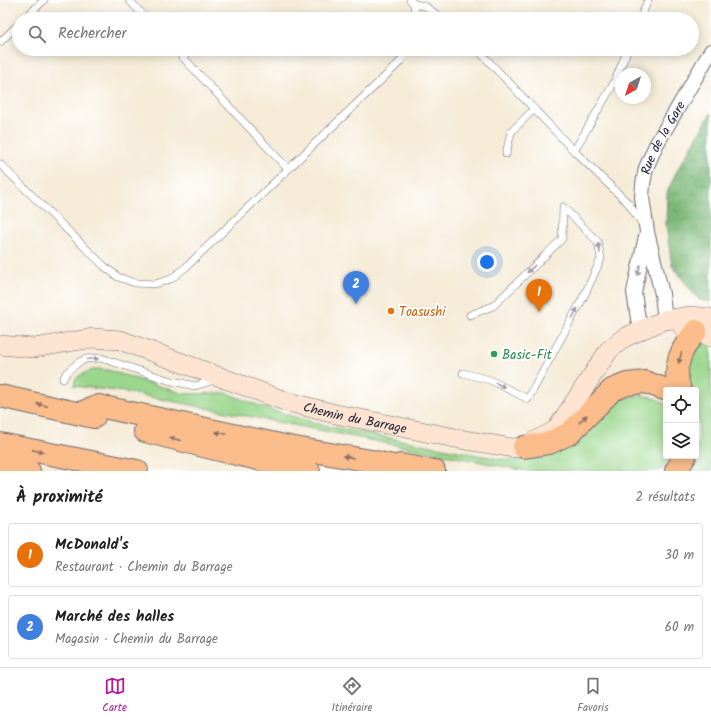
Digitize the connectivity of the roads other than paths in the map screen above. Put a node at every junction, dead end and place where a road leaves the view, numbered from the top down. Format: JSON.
{"nodes":[{"id":1,"x":44,"y":0,"type":"edge"},
{"id":2,"x":129,"y":0,"type":"edge"},
{"id":3,"x":648,"y":0,"type":"edge"},
{"id":4,"x":412,"y":2,"type":"edge"},
{"id":5,"x":31,"y":12,"type":"edge"},
{"id":6,"x":140,"y":12,"type":"edge"},
{"id":7,"x":414,"y":12,"type":"edge"},
{"id":8,"x":433,"y":12,"type":"edge"},
{"id":9,"x":643,"y":12,"type":"edge"},
{"id":10,"x":12,"y":31,"type":"edge"},
{"id":11,"x":0,"y":42,"type":"edge"},
{"id":12,"x":711,"y":51,"type":"edge"},
{"id":13,"x":182,"y":56,"type":"edge"},
{"id":14,"x":403,"y":56,"type":"edge"},
{"id":15,"x":484,"y":56,"type":"edge"},
{"id":16,"x":625,"y":56,"type":"edge"},
{"id":17,"x":534,"y":109,"type":"junction"},
{"id":18,"x":574,"y":151,"type":"junction"},
{"id":19,"x":506,"y":154,"type":"dead end"},
{"id":20,"x":0,"y":164,"type":"edge"},
{"id":21,"x":288,"y":169,"type":"junction"},
{"id":22,"x":647,"y":232,"type":"junction"},
{"id":23,"x":470,"y":315,"type":"dead end"},
{"id":24,"x":666,"y":320,"type":"junction"},
{"id":25,"x":707,"y":326,"type":"edge"},
{"id":26,"x":643,"y":329,"type":"junction"},
{"id":27,"x":0,"y":345,"type":"edge"},
{"id":28,"x":463,"y":373,"type":"dead end"},
{"id":29,"x":222,"y":378,"type":"junction"},
{"id":30,"x":63,"y":379,"type":"dead end"},
{"id":31,"x":680,"y":387,"type":"edge"},
{"id":32,"x":663,"y":388,"type":"edge"},
{"id":33,"x":0,"y":396,"type":"edge"},
{"id":34,"x":80,"y":414,"type":"junction"},
{"id":35,"x":0,"y":444,"type":"edge"},
{"id":36,"x":524,"y":446,"type":"junction"},
{"id":37,"x":683,"y":459,"type":"edge"},
{"id":38,"x":371,"y":461,"type":"junction"},
{"id":39,"x":0,"y":464,"type":"edge"},
{"id":40,"x":28,"y":471,"type":"edge"},
{"id":41,"x":137,"y":471,"type":"edge"},
{"id":42,"x":309,"y":471,"type":"edge"},
{"id":43,"x":414,"y":471,"type":"edge"},
{"id":44,"x":434,"y":471,"type":"edge"},
{"id":45,"x":676,"y":471,"type":"edge"}],
"edges":[{"from":1,"to":5,"type":"lane"},
{"from":2,"to":6,"type":"lane"},
{"from":3,"to":9,"type":"lane"},
{"from":4,"to":7,"type":"lane"},
{"from":4,"to":8,"type":"lane"},
{"from":10,"to":11,"type":"lane"},
{"from":12,"to":22,"type":"street","name":"Rue de la Gare"},
{"from":13,"to":21,"type":"lane"},
{"from":14,"to":21,"type":"lane"},
{"from":15,"to":17,"type":"lane"},
{"from":16,"to":18,"type":"lane"},
{"from":17,"to":18,"type":"lane"},
{"from":17,"to":19,"type":"lane"},
{"from":18,"to":22,"type":"lane"},
{"from":20,"to":21,"type":"lane"},
{"from":22,"to":24,"type":"street","name":"Rue de la Gare"},
{"from":22,"to":26,"type":"street","name":"Rue de la Gare","one_way":true},
{"from":28,"to":23,"type":"lane","one_way":true},
{"from":24,"to":25,"type":"main road"},
{"from":24,"to":26,"type":"main road","name":"Chemin du Barrage"},
{"from":25,"to":31,"type":"highway","one_way":true},
{"from":26,"to":36,"type":"main road","name":"Chemin du Barrage"},
{"from":27,"to":29,"type":"main road","name":"Chemin du Barrage"},
{"from":30,"to":29,"type":"lane","one_way":true},
{"from":29,"to":36,"type":"main road","name":"Chemin du Barrage"},
{"from":36,"to":32,"type":"highway","one_way":true},
{"from":34,"to":33,"type":"highway","one_way":true},
{"from":38,"to":34,"type":"highway","one_way":true},
{"from":42,"to":34,"type":"highway","one_way":true},
{"from":35,"to":41,"type":"highway","one_way":true},
{"from":37,"to":45,"type":"highway"},
{"from":38,"to":43,"type":"highway"},
{"from":38,"to":44,"type":"highway"},
{"from":39,"to":40,"type":"highway"}]}
